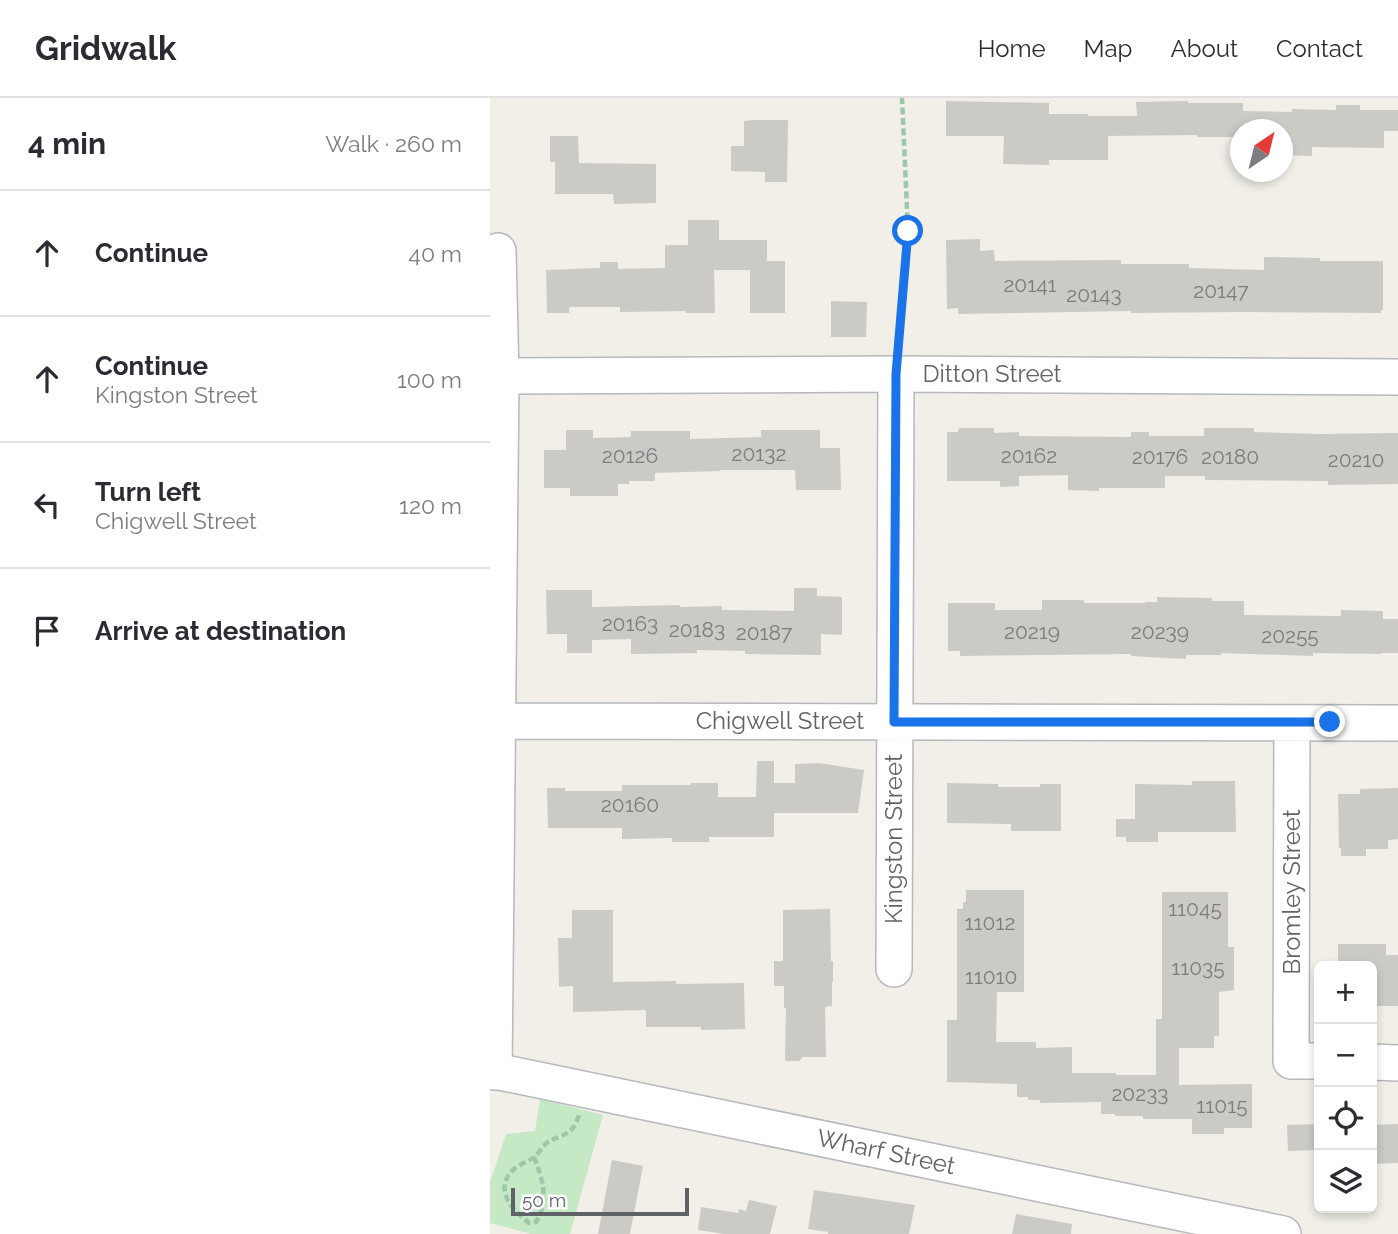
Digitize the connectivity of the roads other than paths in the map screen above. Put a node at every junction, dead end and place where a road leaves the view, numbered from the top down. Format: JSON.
{"nodes":[{"id":1,"x":498,"y":251,"type":"dead end"},
{"id":2,"x":896,"y":374,"type":"junction"},
{"id":3,"x":501,"y":376,"type":"junction"},
{"id":4,"x":1398,"y":377,"type":"edge"},
{"id":5,"x":498,"y":721,"type":"junction"},
{"id":6,"x":894,"y":722,"type":"junction"},
{"id":7,"x":1292,"y":723,"type":"junction"},
{"id":8,"x":1398,"y":723,"type":"edge"},
{"id":9,"x":894,"y":969,"type":"dead end"},
{"id":10,"x":1305,"y":1061,"type":"edge"},
{"id":11,"x":1377,"y":1062,"type":"edge"},
{"id":12,"x":1398,"y":1063,"type":"edge"},
{"id":13,"x":492,"y":1071,"type":"edge"},
{"id":14,"x":1283,"y":1234,"type":"edge"}],
"edges":[{"from":1,"to":3,"type":"street"},
{"from":2,"to":3,"type":"street","name":"Ditton Street"},
{"from":2,"to":4,"type":"street","name":"Ditton Street"},
{"from":2,"to":6,"type":"street","name":"Kingston Street"},
{"from":3,"to":5,"type":"street"},
{"from":5,"to":6,"type":"street","name":"Chigwell Street"},
{"from":5,"to":13,"type":"street"},
{"from":6,"to":7,"type":"street","name":"Chigwell Street"},
{"from":6,"to":9,"type":"street","name":"Kingston Street"},
{"from":7,"to":8,"type":"street","name":"Chigwell Street"},
{"from":7,"to":10,"type":"street","name":"Bromley Street"},
{"from":11,"to":12,"type":"street"},
{"from":13,"to":14,"type":"street","name":"Wharf Street"}]}
